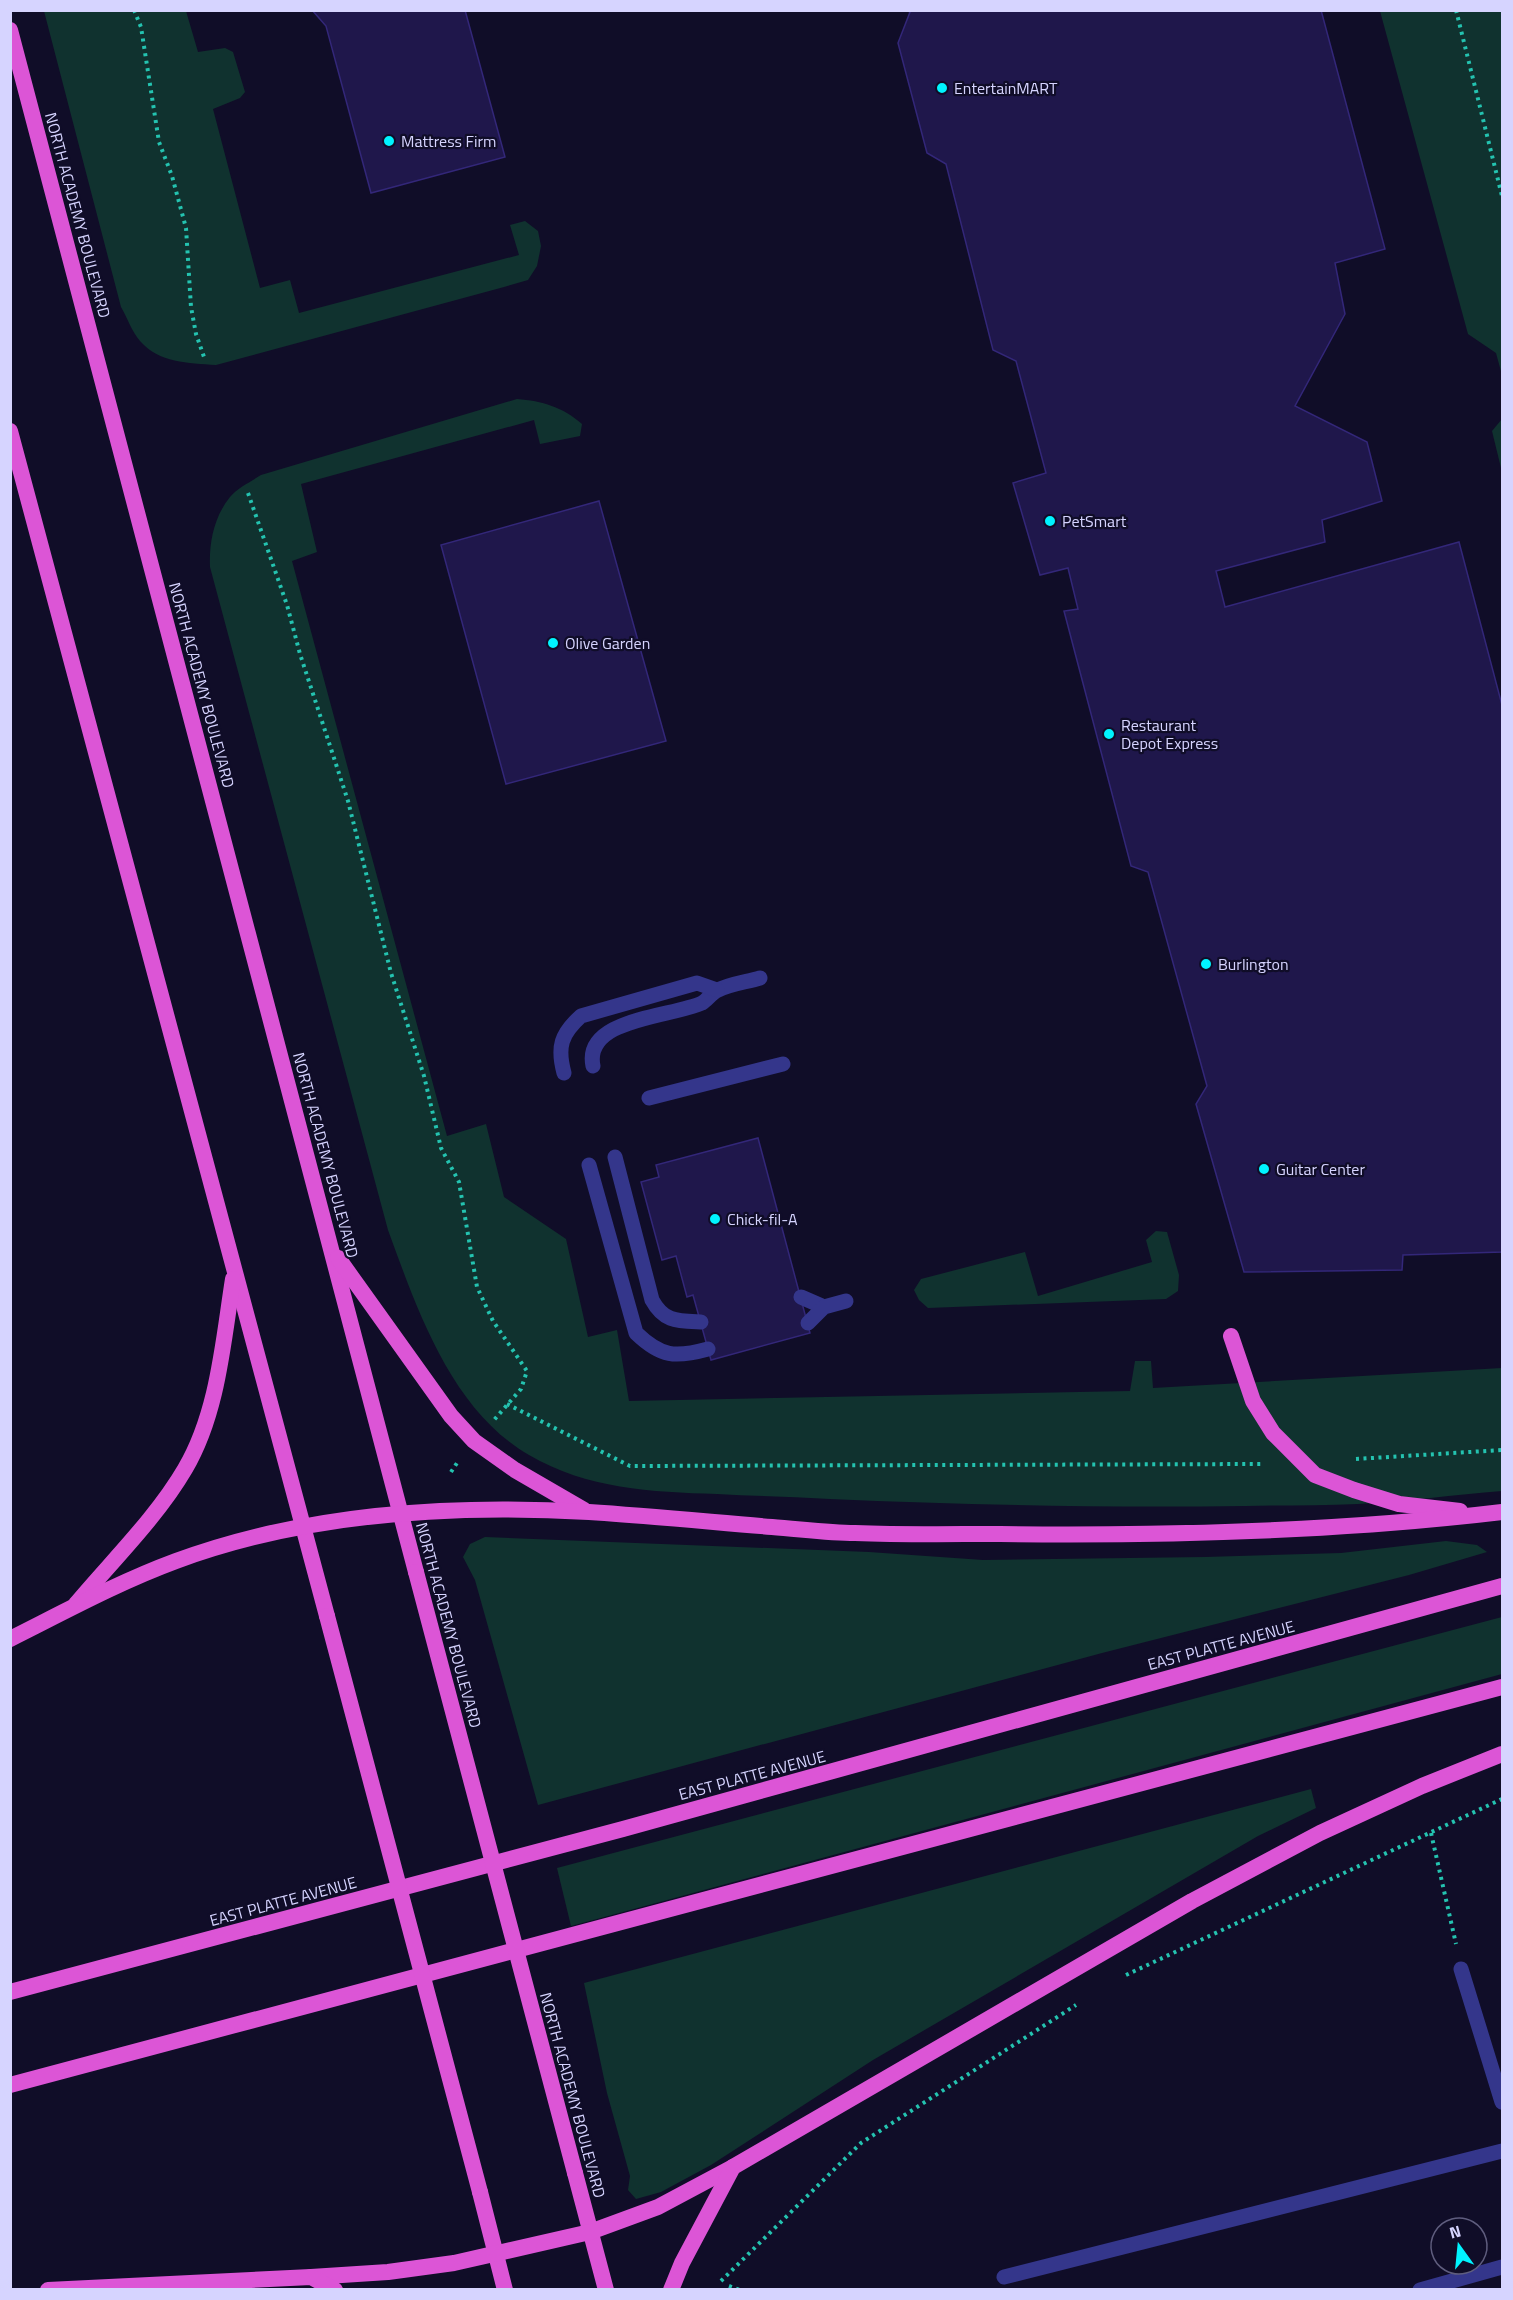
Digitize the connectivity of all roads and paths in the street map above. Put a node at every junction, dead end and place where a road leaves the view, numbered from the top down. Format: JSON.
{"nodes":[{"id":1,"x":134,"y":10,"type":"edge"},
{"id":2,"x":1456,"y":10,"type":"edge"},
{"id":3,"x":10,"y":30,"type":"edge"},
{"id":4,"x":1503,"y":196,"type":"edge"},
{"id":5,"x":204,"y":357,"type":"dead end"},
{"id":6,"x":10,"y":431,"type":"edge"},
{"id":7,"x":248,"y":493,"type":"dead end"},
{"id":8,"x":760,"y":978,"type":"dead end"},
{"id":9,"x":717,"y":990,"type":"junction"},
{"id":10,"x":783,"y":1064,"type":"dead end"},
{"id":11,"x":593,"y":1066,"type":"dead end"},
{"id":12,"x":564,"y":1073,"type":"dead end"},
{"id":13,"x":649,"y":1098,"type":"dead end"},
{"id":14,"x":615,"y":1157,"type":"dead end"},
{"id":15,"x":589,"y":1165,"type":"dead end"},
{"id":16,"x":332,"y":1249,"type":"junction"},
{"id":17,"x":234,"y":1271,"type":"junction"},
{"id":18,"x":801,"y":1297,"type":"dead end"},
{"id":19,"x":846,"y":1301,"type":"dead end"},
{"id":20,"x":824,"y":1307,"type":"junction"},
{"id":21,"x":701,"y":1322,"type":"dead end"},
{"id":22,"x":808,"y":1323,"type":"dead end"},
{"id":23,"x":1231,"y":1336,"type":"dead end"},
{"id":24,"x":708,"y":1349,"type":"dead end"},
{"id":25,"x":507,"y":1404,"type":"junction"},
{"id":26,"x":488,"y":1427,"type":"dead end"},
{"id":27,"x":1503,"y":1450,"type":"edge"},
{"id":28,"x":1348,"y":1459,"type":"dead end"},
{"id":29,"x":1300,"y":1462,"type":"junction"},
{"id":30,"x":587,"y":1512,"type":"junction"},
{"id":31,"x":1503,"y":1512,"type":"edge"},
{"id":32,"x":400,"y":1514,"type":"junction"},
{"id":33,"x":1485,"y":1514,"type":"junction"},
{"id":34,"x":303,"y":1527,"type":"junction"},
{"id":35,"x":1503,"y":1586,"type":"edge"},
{"id":36,"x":74,"y":1607,"type":"junction"},
{"id":37,"x":10,"y":1639,"type":"edge"},
{"id":38,"x":1503,"y":1687,"type":"edge"},
{"id":39,"x":1503,"y":1754,"type":"edge"},
{"id":40,"x":1503,"y":1799,"type":"edge"},
{"id":41,"x":1431,"y":1833,"type":"junction"},
{"id":42,"x":1461,"y":1968,"type":"joint"},
{"id":43,"x":1120,"y":1978,"type":"dead end"},
{"id":44,"x":10,"y":1992,"type":"edge"},
{"id":45,"x":1079,"y":2003,"type":"dead end"},
{"id":46,"x":10,"y":2085,"type":"edge"},
{"id":47,"x":1503,"y":2102,"type":"edge"},
{"id":48,"x":1503,"y":2151,"type":"edge"},
{"id":49,"x":733,"y":2167,"type":"junction"},
{"id":50,"x":590,"y":2232,"type":"junction"},
{"id":51,"x":496,"y":2255,"type":"junction"},
{"id":52,"x":1503,"y":2267,"type":"edge"},
{"id":53,"x":311,"y":2277,"type":"junction"},
{"id":54,"x":721,"y":2281,"type":"dead end"},
{"id":55,"x":1003,"y":2284,"type":"edge"},
{"id":56,"x":729,"y":2286,"type":"dead end"},
{"id":57,"x":48,"y":2289,"type":"edge"},
{"id":58,"x":335,"y":2289,"type":"edge"},
{"id":59,"x":506,"y":2289,"type":"edge"},
{"id":60,"x":606,"y":2289,"type":"edge"},
{"id":61,"x":671,"y":2289,"type":"edge"},
{"id":62,"x":740,"y":2289,"type":"edge"},
{"id":63,"x":1420,"y":2289,"type":"edge"}],
"edges":[{"from":1,"to":5,"type":"path"},
{"from":2,"to":4,"type":"path"},
{"from":3,"to":16,"type":"highway","name":"NORTH ACADEMY BOULEVARD"},
{"from":6,"to":17,"type":"highway"},
{"from":7,"to":25,"type":"path"},
{"from":8,"to":9,"type":"lane"},
{"from":9,"to":11,"type":"lane"},
{"from":9,"to":12,"type":"lane"},
{"from":10,"to":13,"type":"lane"},
{"from":14,"to":21,"type":"lane"},
{"from":15,"to":24,"type":"lane"},
{"from":16,"to":30,"type":"highway"},
{"from":16,"to":32,"type":"highway","name":"NORTH ACADEMY BOULEVARD"},
{"from":17,"to":34,"type":"highway"},
{"from":17,"to":36,"type":"highway"},
{"from":18,"to":20,"type":"lane"},
{"from":19,"to":20,"type":"lane"},
{"from":20,"to":22,"type":"lane"},
{"from":23,"to":29,"type":"highway"},
{"from":25,"to":26,"type":"path"},
{"from":25,"to":29,"type":"path"},
{"from":27,"to":28,"type":"path"},
{"from":29,"to":33,"type":"highway"},
{"from":30,"to":32,"type":"highway"},
{"from":30,"to":33,"type":"highway"},
{"from":31,"to":33,"type":"highway"},
{"from":32,"to":34,"type":"highway"},
{"from":32,"to":50,"type":"highway","name":"NORTH ACADEMY BOULEVARD","bridge":true},
{"from":34,"to":36,"type":"highway"},
{"from":34,"to":51,"type":"highway","bridge":true},
{"from":35,"to":44,"type":"highway","name":"EAST PLATTE AVENUE"},
{"from":36,"to":37,"type":"highway"},
{"from":38,"to":46,"type":"highway"},
{"from":39,"to":49,"type":"highway"},
{"from":40,"to":41,"type":"path"},
{"from":41,"to":42,"type":"path"},
{"from":41,"to":43,"type":"path"},
{"from":42,"to":47,"type":"lane"},
{"from":45,"to":54,"type":"path"},
{"from":48,"to":55,"type":"lane"},
{"from":49,"to":50,"type":"highway"},
{"from":49,"to":61,"type":"highway"},
{"from":50,"to":51,"type":"highway"},
{"from":50,"to":60,"type":"highway","name":"NORTH ACADEMY BOULEVARD"},
{"from":51,"to":53,"type":"highway"},
{"from":51,"to":59,"type":"highway"},
{"from":52,"to":63,"type":"lane"},
{"from":53,"to":57,"type":"highway"},
{"from":53,"to":58,"type":"highway"},
{"from":56,"to":62,"type":"path"}]}
